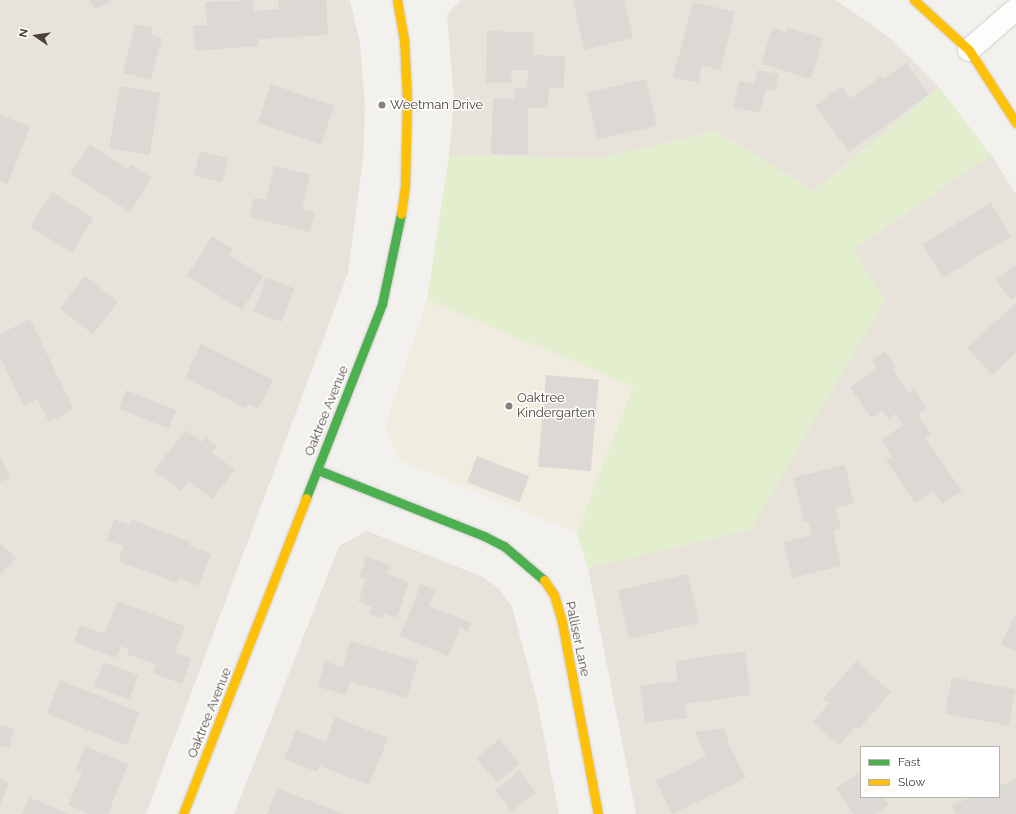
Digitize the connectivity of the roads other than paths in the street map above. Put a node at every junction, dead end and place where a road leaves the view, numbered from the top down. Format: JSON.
{"nodes":[{"id":1,"x":397,"y":0,"type":"edge"},
{"id":2,"x":914,"y":0,"type":"edge"},
{"id":3,"x":1016,"y":9,"type":"edge"},
{"id":4,"x":969,"y":50,"type":"junction"},
{"id":5,"x":1016,"y":123,"type":"edge"},
{"id":6,"x":318,"y":470,"type":"junction"},
{"id":7,"x":183,"y":814,"type":"edge"},
{"id":8,"x":598,"y":814,"type":"edge"}],
"edges":[{"from":1,"to":6,"type":"street","name":"Oaktree Avenue"},
{"from":2,"to":4,"type":"street"},
{"from":3,"to":4,"type":"street"},
{"from":4,"to":5,"type":"street"},
{"from":6,"to":7,"type":"street","name":"Oaktree Avenue"},
{"from":6,"to":8,"type":"street","name":"Palliser Lane"}]}
